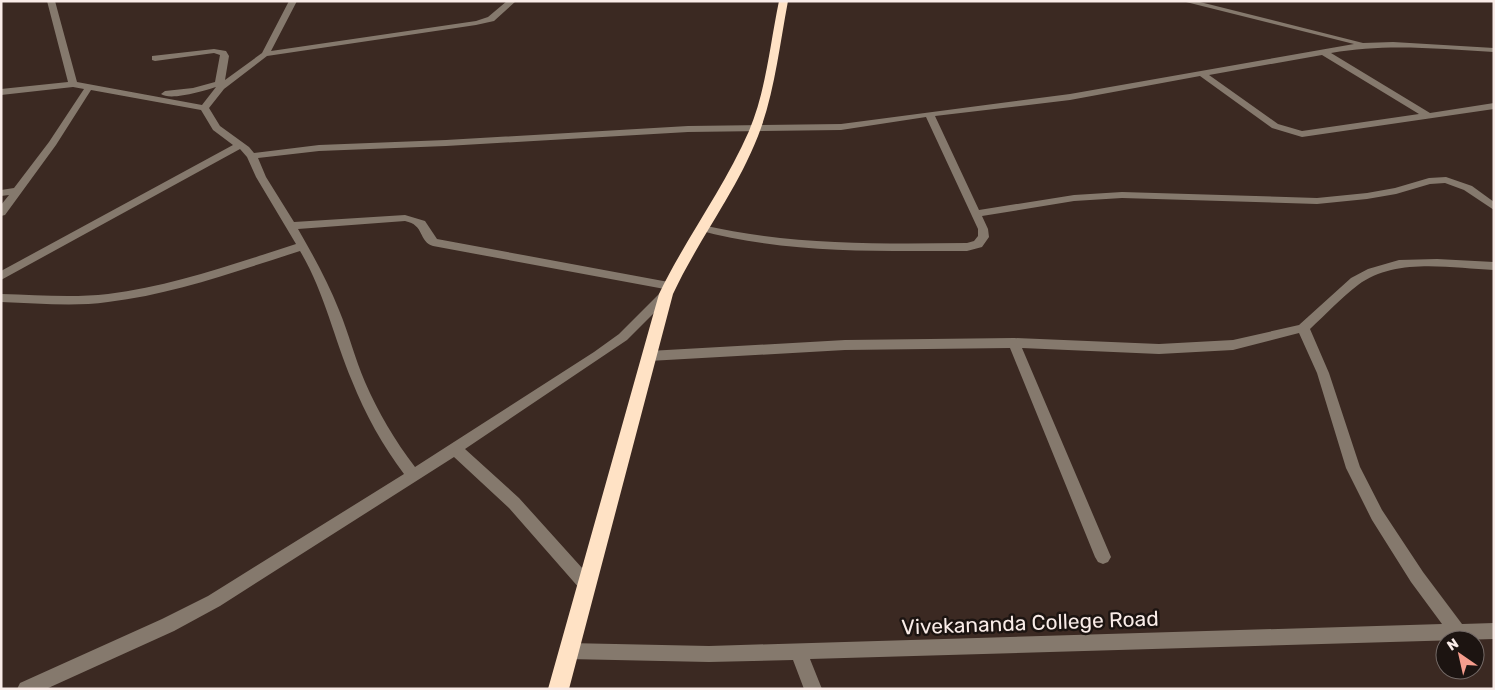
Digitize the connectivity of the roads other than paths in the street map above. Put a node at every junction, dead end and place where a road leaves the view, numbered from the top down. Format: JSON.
{"nodes":[{"id":1,"x":51,"y":1,"type":"edge"},
{"id":2,"x":293,"y":1,"type":"edge"},
{"id":3,"x":512,"y":1,"type":"edge"},
{"id":4,"x":784,"y":1,"type":"edge"},
{"id":5,"x":1186,"y":1,"type":"edge"},
{"id":6,"x":1371,"y":45,"type":"junction"},
{"id":7,"x":1494,"y":50,"type":"edge"},
{"id":8,"x":1323,"y":52,"type":"junction"},
{"id":9,"x":265,"y":54,"type":"junction"},
{"id":10,"x":155,"y":58,"type":"dead end"},
{"id":11,"x":1201,"y":74,"type":"junction"},
{"id":12,"x":229,"y":80,"type":"junction"},
{"id":13,"x":73,"y":84,"type":"junction"},
{"id":14,"x":219,"y":84,"type":"junction"},
{"id":15,"x":89,"y":87,"type":"junction"},
{"id":16,"x":1,"y":92,"type":"edge"},
{"id":17,"x":145,"y":96,"type":"junction"},
{"id":18,"x":1494,"y":106,"type":"edge"},
{"id":19,"x":204,"y":108,"type":"junction"},
{"id":20,"x":929,"y":114,"type":"junction"},
{"id":21,"x":1427,"y":115,"type":"junction"},
{"id":22,"x":755,"y":128,"type":"junction"},
{"id":23,"x":240,"y":145,"type":"junction"},
{"id":24,"x":252,"y":156,"type":"junction"},
{"id":25,"x":19,"y":191,"type":"junction"},
{"id":26,"x":1,"y":193,"type":"edge"},
{"id":27,"x":1494,"y":207,"type":"edge"},
{"id":28,"x":1,"y":213,"type":"edge"},
{"id":29,"x":975,"y":214,"type":"junction"},
{"id":30,"x":291,"y":226,"type":"junction"},
{"id":31,"x":702,"y":228,"type":"junction"},
{"id":32,"x":302,"y":246,"type":"junction"},
{"id":33,"x":1494,"y":266,"type":"edge"},
{"id":34,"x":1,"y":276,"type":"edge"},
{"id":35,"x":668,"y":290,"type":"junction"},
{"id":36,"x":1,"y":298,"type":"edge"},
{"id":37,"x":1303,"y":328,"type":"junction"},
{"id":38,"x":1014,"y":343,"type":"junction"},
{"id":39,"x":649,"y":356,"type":"junction"},
{"id":40,"x":455,"y":449,"type":"junction"},
{"id":41,"x":413,"y":476,"type":"junction"},
{"id":42,"x":1103,"y":557,"type":"dead end"},
{"id":43,"x":586,"y":584,"type":"junction"},
{"id":44,"x":1457,"y":630,"type":"edge"},
{"id":45,"x":1435,"y":633,"type":"edge"},
{"id":46,"x":568,"y":651,"type":"junction"},
{"id":47,"x":798,"y":651,"type":"junction"},
{"id":48,"x":26,"y":689,"type":"edge"},
{"id":49,"x":558,"y":689,"type":"edge"},
{"id":50,"x":814,"y":689,"type":"edge"}],
"edges":[{"from":1,"to":13,"type":"street"},
{"from":2,"to":9,"type":"street"},
{"from":3,"to":9,"type":"street"},
{"from":4,"to":22,"type":"highway"},
{"from":5,"to":6,"type":"street"},
{"from":6,"to":7,"type":"street"},
{"from":6,"to":8,"type":"street"},
{"from":8,"to":11,"type":"street"},
{"from":8,"to":21,"type":"street"},
{"from":9,"to":12,"type":"street"},
{"from":10,"to":14,"type":"street"},
{"from":11,"to":20,"type":"street"},
{"from":11,"to":21,"type":"street"},
{"from":12,"to":14,"type":"street"},
{"from":12,"to":19,"type":"street"},
{"from":13,"to":15,"type":"street"},
{"from":13,"to":16,"type":"street"},
{"from":14,"to":17,"type":"street"},
{"from":15,"to":17,"type":"street"},
{"from":15,"to":25,"type":"street"},
{"from":17,"to":19,"type":"street"},
{"from":18,"to":21,"type":"street"},
{"from":19,"to":23,"type":"street"},
{"from":20,"to":22,"type":"street"},
{"from":20,"to":29,"type":"street"},
{"from":22,"to":24,"type":"street"},
{"from":22,"to":31,"type":"highway"},
{"from":23,"to":24,"type":"street"},
{"from":23,"to":34,"type":"street"},
{"from":24,"to":30,"type":"street"},
{"from":25,"to":26,"type":"street"},
{"from":25,"to":28,"type":"street"},
{"from":27,"to":29,"type":"street"},
{"from":29,"to":31,"type":"street"},
{"from":30,"to":32,"type":"street"},
{"from":30,"to":35,"type":"street"},
{"from":31,"to":35,"type":"highway"},
{"from":32,"to":36,"type":"street"},
{"from":32,"to":41,"type":"street"},
{"from":33,"to":37,"type":"street"},
{"from":35,"to":39,"type":"highway"},
{"from":35,"to":40,"type":"street"},
{"from":37,"to":38,"type":"street"},
{"from":37,"to":44,"type":"street"},
{"from":38,"to":39,"type":"street"},
{"from":38,"to":42,"type":"street"},
{"from":39,"to":43,"type":"highway"},
{"from":40,"to":41,"type":"street"},
{"from":40,"to":43,"type":"street"},
{"from":41,"to":48,"type":"street"},
{"from":43,"to":46,"type":"highway"},
{"from":45,"to":47,"type":"street","name":"Vivekananda College Road"},
{"from":46,"to":47,"type":"street","name":"Vivekananda College Road"},
{"from":46,"to":49,"type":"highway"},
{"from":47,"to":50,"type":"street"}]}
